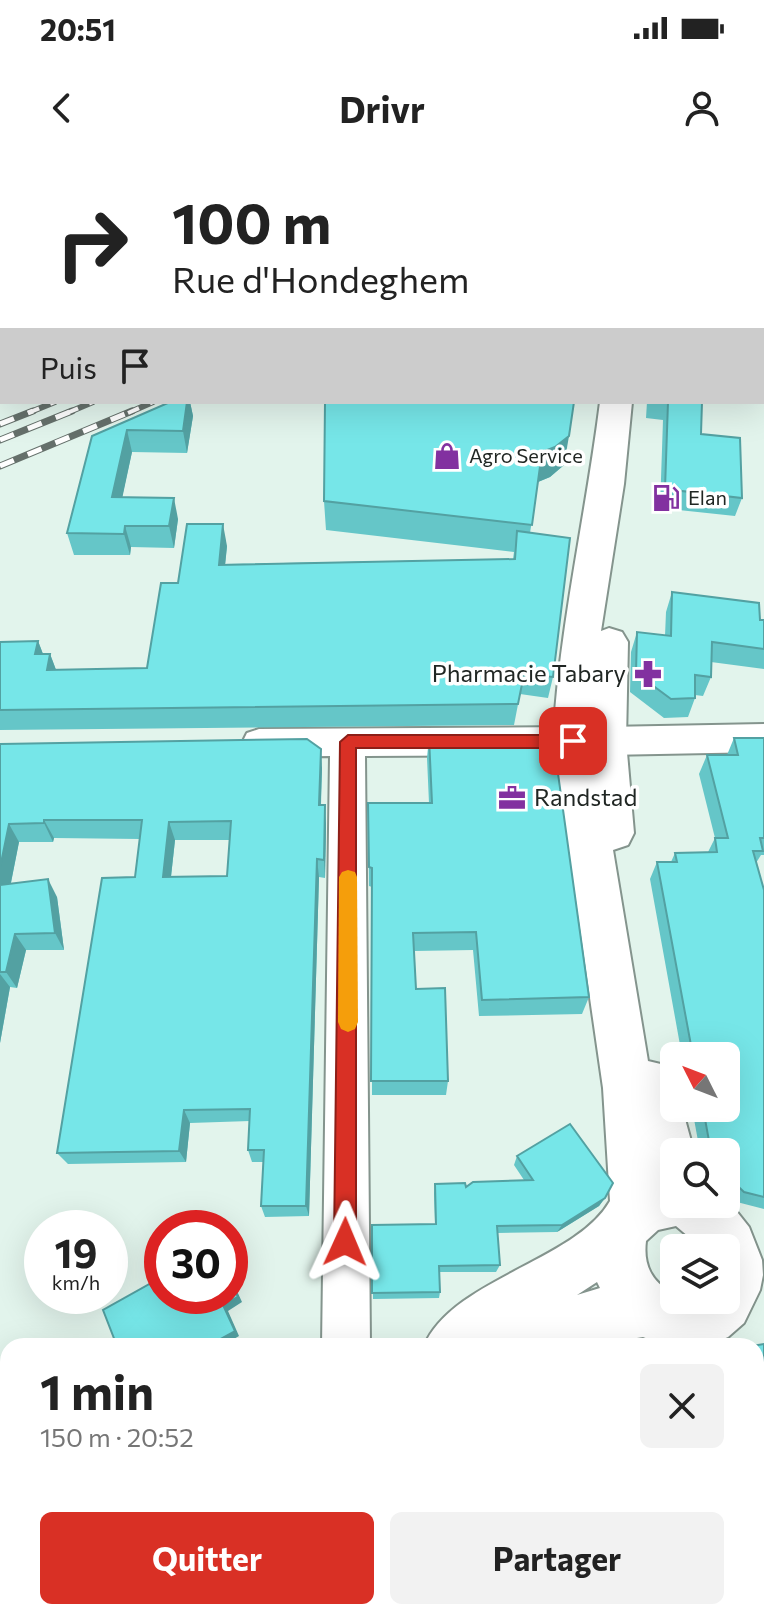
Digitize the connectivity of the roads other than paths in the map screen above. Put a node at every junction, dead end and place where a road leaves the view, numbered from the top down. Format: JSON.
{"nodes":[{"id":1,"x":616,"y":404,"type":"edge"},
{"id":2,"x":764,"y":738,"type":"edge"},
{"id":3,"x":589,"y":741,"type":"junction"},
{"id":4,"x":348,"y":742,"type":"junction"},
{"id":5,"x":224,"y":743,"type":"edge"},
{"id":6,"x":664,"y":1138,"type":"edge"},
{"id":7,"x":660,"y":1185,"type":"edge"},
{"id":8,"x":673,"y":1218,"type":"edge"},
{"id":9,"x":675,"y":1218,"type":"edge"},
{"id":10,"x":693,"y":1218,"type":"edge"},
{"id":11,"x":741,"y":1308,"type":"edge"},
{"id":12,"x":645,"y":1309,"type":"junction"},
{"id":13,"x":346,"y":1338,"type":"edge"},
{"id":14,"x":463,"y":1338,"type":"edge"},
{"id":15,"x":528,"y":1338,"type":"edge"}],
"edges":[{"from":1,"to":3,"type":"main road"},
{"from":2,"to":3,"type":"street"},
{"from":3,"to":4,"type":"street"},
{"from":3,"to":6,"type":"main road"},
{"from":3,"to":7,"type":"main road"},
{"from":4,"to":5,"type":"street"},
{"from":4,"to":13,"type":"street"},
{"from":8,"to":14,"type":"main road"},
{"from":9,"to":12,"type":"main road"},
{"from":10,"to":11,"type":"main road"},
{"from":11,"to":12,"type":"main road"},
{"from":12,"to":15,"type":"main road"}]}
